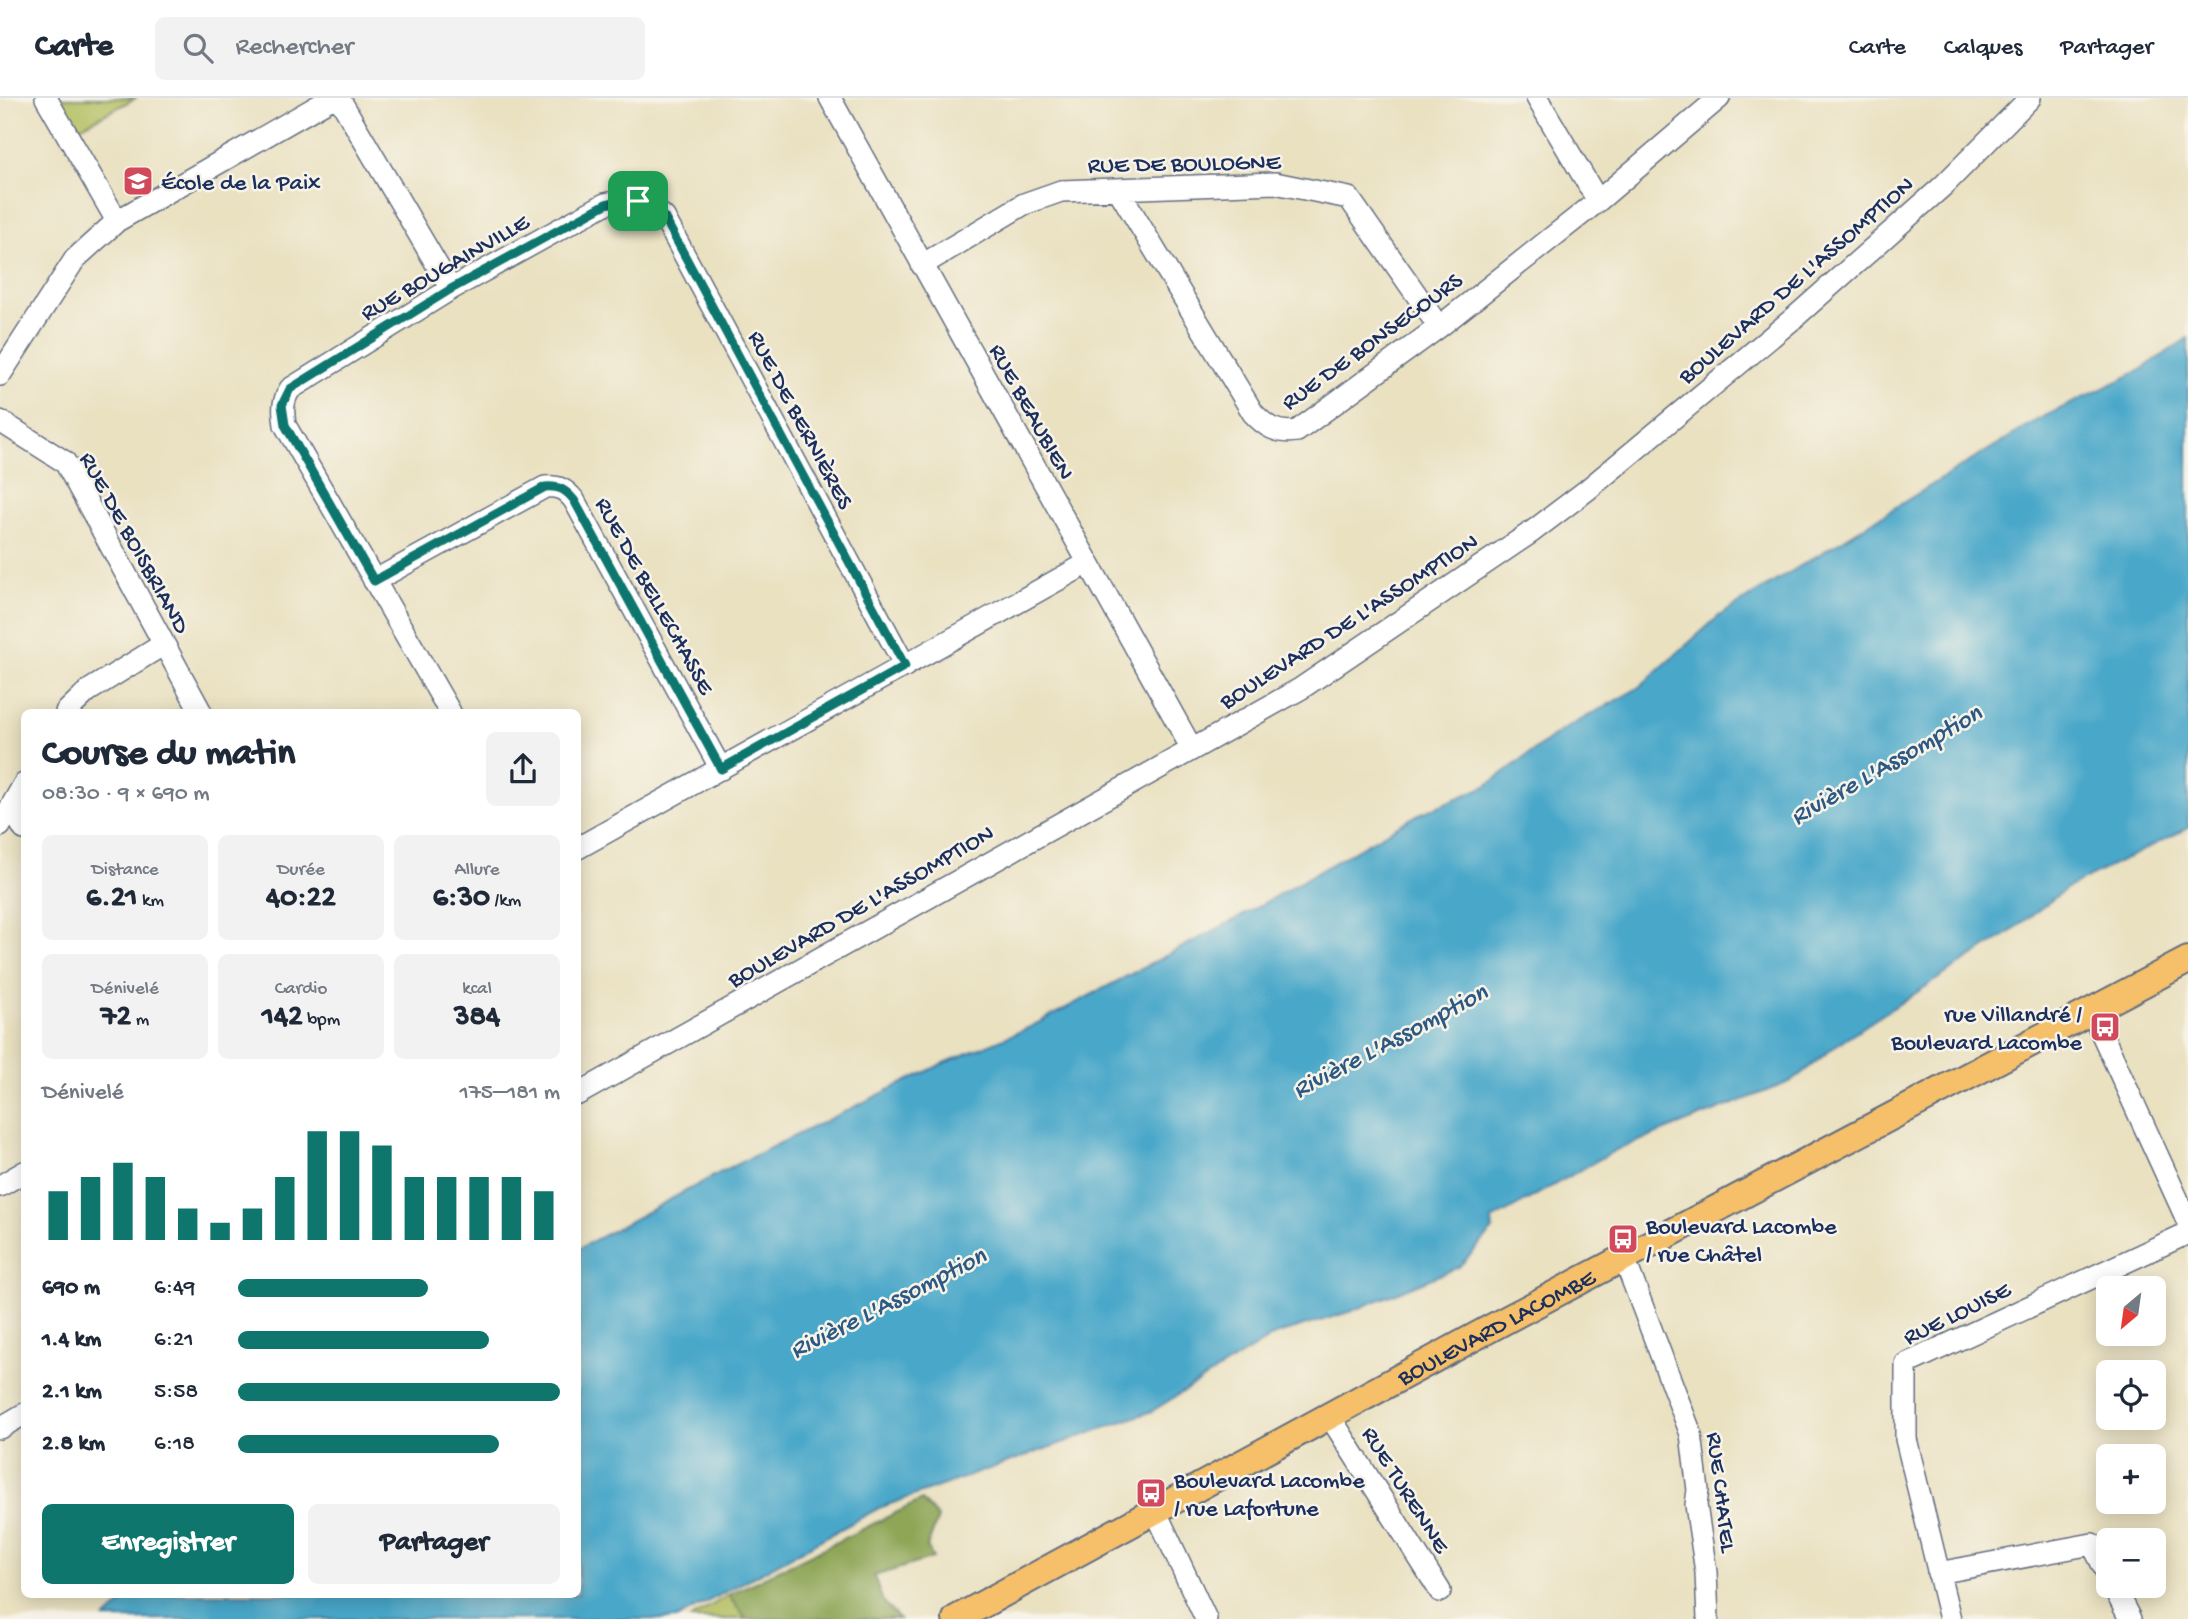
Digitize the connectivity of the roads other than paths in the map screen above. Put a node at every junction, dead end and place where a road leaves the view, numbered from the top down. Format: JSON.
{"nodes":[{"id":1,"x":46,"y":98,"type":"edge"},
{"id":2,"x":332,"y":98,"type":"edge"},
{"id":3,"x":339,"y":98,"type":"edge"},
{"id":4,"x":830,"y":98,"type":"edge"},
{"id":5,"x":1537,"y":98,"type":"edge"},
{"id":6,"x":1719,"y":98,"type":"edge"},
{"id":7,"x":2030,"y":98,"type":"edge"},
{"id":8,"x":1118,"y":189,"type":"junction"},
{"id":9,"x":1598,"y":201,"type":"junction"},
{"id":10,"x":647,"y":202,"type":"joint"},
{"id":11,"x":117,"y":221,"type":"junction"},
{"id":12,"x":922,"y":265,"type":"junction"},
{"id":13,"x":451,"y":289,"type":"junction"},
{"id":14,"x":1439,"y":327,"type":"junction"},
{"id":15,"x":0,"y":375,"type":"edge"},
{"id":16,"x":0,"y":421,"type":"edge"},
{"id":17,"x":1088,"y":563,"type":"junction"},
{"id":18,"x":374,"y":581,"type":"junction"},
{"id":19,"x":164,"y":644,"type":"junction"},
{"id":20,"x":905,"y":666,"type":"junction"},
{"id":21,"x":68,"y":709,"type":"edge"},
{"id":22,"x":199,"y":709,"type":"edge"},
{"id":23,"x":448,"y":709,"type":"edge"},
{"id":24,"x":1192,"y":749,"type":"junction"},
{"id":25,"x":721,"y":769,"type":"junction"},
{"id":26,"x":21,"y":790,"type":"edge"},
{"id":27,"x":12,"y":807,"type":"junction"},
{"id":28,"x":21,"y":824,"type":"edge"},
{"id":29,"x":0,"y":826,"type":"edge"},
{"id":30,"x":581,"y":846,"type":"edge"},
{"id":31,"x":2188,"y":960,"type":"edge"},
{"id":32,"x":2091,"y":1010,"type":"junction"},
{"id":33,"x":581,"y":1092,"type":"edge"},
{"id":34,"x":21,"y":1174,"type":"edge"},
{"id":35,"x":0,"y":1186,"type":"edge"},
{"id":36,"x":2188,"y":1222,"type":"edge"},
{"id":37,"x":2188,"y":1233,"type":"edge"},
{"id":38,"x":1624,"y":1258,"type":"junction"},
{"id":39,"x":1329,"y":1415,"type":"junction"},
{"id":40,"x":21,"y":1416,"type":"edge"},
{"id":41,"x":0,"y":1428,"type":"edge"},
{"id":42,"x":1155,"y":1510,"type":"junction"},
{"id":43,"x":2096,"y":1552,"type":"edge"},
{"id":44,"x":1938,"y":1573,"type":"junction"},
{"id":45,"x":1440,"y":1591,"type":"dead end"},
{"id":46,"x":2119,"y":1598,"type":"edge"},
{"id":47,"x":956,"y":1619,"type":"edge"},
{"id":48,"x":1206,"y":1619,"type":"edge"},
{"id":49,"x":1708,"y":1619,"type":"edge"},
{"id":50,"x":1950,"y":1619,"type":"edge"},
{"id":51,"x":2130,"y":1619,"type":"edge"}],
"edges":[{"from":1,"to":11,"type":"street"},
{"from":2,"to":11,"type":"street"},
{"from":3,"to":13,"type":"street"},
{"from":4,"to":12,"type":"street","name":"RUE BEAUBIEN"},
{"from":5,"to":9,"type":"street"},
{"from":6,"to":9,"type":"street","name":"RUE DE BONSECOURS"},
{"from":7,"to":24,"type":"street","name":"BOULEVARD DE L'ASSOMPTION"},
{"from":8,"to":12,"type":"street","name":"RUE DE BOULOGNE"},
{"from":8,"to":14,"type":"street","name":"RUE DE BOULOGNE"},
{"from":8,"to":14,"type":"street","name":"RUE DE BONSECOURS"},
{"from":9,"to":14,"type":"street","name":"RUE DE BONSECOURS"},
{"from":10,"to":13,"type":"street","name":"RUE BOUGAINVILLE"},
{"from":10,"to":20,"type":"street","name":"RUE DE BERNIÈRES"},
{"from":11,"to":15,"type":"street"},
{"from":12,"to":17,"type":"street","name":"RUE BEAUBIEN"},
{"from":13,"to":18,"type":"street","name":"RUE BOUGAINVILLE"},
{"from":16,"to":19,"type":"street","name":"RUE DE BOISBRIAND"},
{"from":17,"to":20,"type":"street"},
{"from":17,"to":24,"type":"street","name":"RUE BEAUBIEN"},
{"from":18,"to":23,"type":"street"},
{"from":18,"to":25,"type":"street","name":"RUE DE BELLECHASSE"},
{"from":19,"to":21,"type":"street"},
{"from":19,"to":22,"type":"street","name":"RUE DE BOISBRIAND"},
{"from":20,"to":25,"type":"street"},
{"from":24,"to":33,"type":"street","name":"BOULEVARD DE L'ASSOMPTION"},
{"from":25,"to":30,"type":"street"},
{"from":26,"to":27,"type":"street"},
{"from":27,"to":28,"type":"street"},
{"from":27,"to":29,"type":"street"},
{"from":31,"to":32,"type":"main road","name":"BOULEVARD LACOMBE"},
{"from":32,"to":36,"type":"street"},
{"from":32,"to":38,"type":"main road","name":"BOULEVARD LACOMBE"},
{"from":34,"to":35,"type":"street"},
{"from":37,"to":44,"type":"street","name":"RUE LOUISE"},
{"from":38,"to":39,"type":"main road","name":"BOULEVARD LACOMBE"},
{"from":38,"to":49,"type":"street","name":"RUE CHATEL"},
{"from":39,"to":42,"type":"main road","name":"BOULEVARD LACOMBE"},
{"from":39,"to":45,"type":"street","name":"RUE TURENNE"},
{"from":40,"to":41,"type":"street"},
{"from":42,"to":47,"type":"main road","name":"BOULEVARD LACOMBE"},
{"from":42,"to":48,"type":"street"},
{"from":43,"to":44,"type":"street"},
{"from":44,"to":50,"type":"street","name":"RUE LOUISE"},
{"from":46,"to":51,"type":"street"}]}
